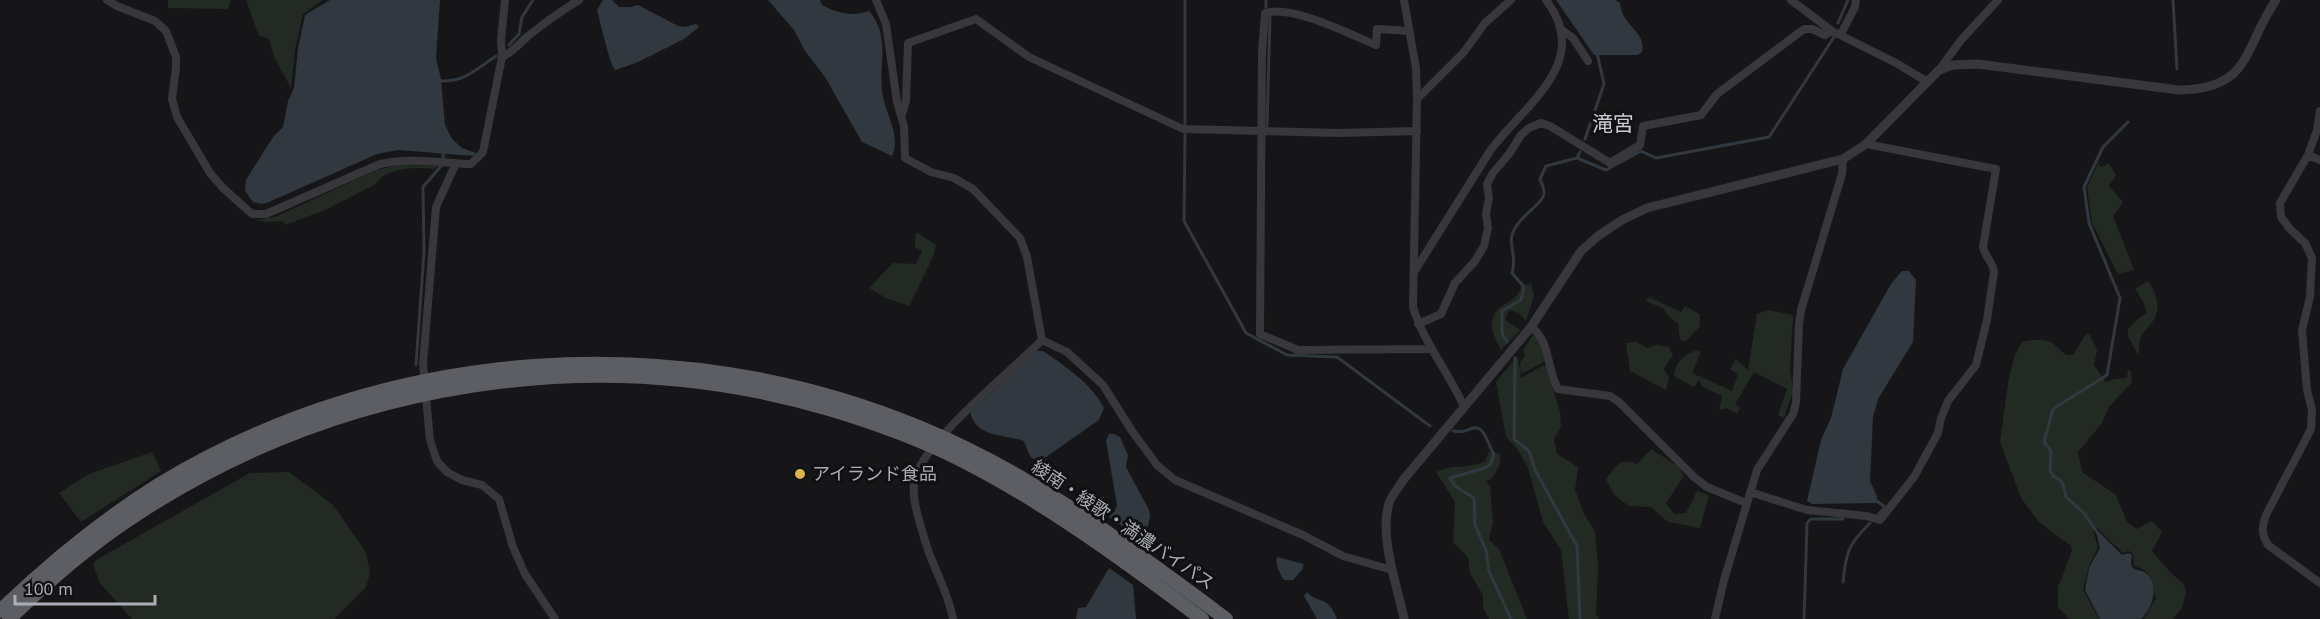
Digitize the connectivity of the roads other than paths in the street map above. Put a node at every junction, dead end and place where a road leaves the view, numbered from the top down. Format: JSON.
{"nodes":[{"id":1,"x":107,"y":0,"type":"edge"},
{"id":2,"x":505,"y":0,"type":"edge"},
{"id":3,"x":579,"y":0,"type":"edge"},
{"id":4,"x":876,"y":0,"type":"edge"},
{"id":5,"x":1404,"y":0,"type":"edge"},
{"id":6,"x":1511,"y":0,"type":"edge"},
{"id":7,"x":1546,"y":0,"type":"edge"},
{"id":8,"x":1791,"y":0,"type":"edge"},
{"id":9,"x":1856,"y":0,"type":"edge"},
{"id":10,"x":1998,"y":0,"type":"edge"},
{"id":11,"x":2276,"y":0,"type":"edge"},
{"id":12,"x":1562,"y":30,"type":"junction"},
{"id":13,"x":1409,"y":31,"type":"junction"},
{"id":14,"x":1832,"y":31,"type":"junction"},
{"id":15,"x":1841,"y":34,"type":"junction"},
{"id":16,"x":502,"y":57,"type":"junction"},
{"id":17,"x":1588,"y":61,"type":"dead end"},
{"id":18,"x":1939,"y":70,"type":"junction"},
{"id":19,"x":1926,"y":81,"type":"junction"},
{"id":20,"x":1417,"y":99,"type":"junction"},
{"id":21,"x":2320,"y":111,"type":"edge"},
{"id":22,"x":902,"y":114,"type":"junction"},
{"id":23,"x":1262,"y":130,"type":"junction"},
{"id":24,"x":1417,"y":131,"type":"junction"},
{"id":25,"x":1866,"y":144,"type":"junction"},
{"id":26,"x":2308,"y":155,"type":"junction"},
{"id":27,"x":1843,"y":159,"type":"junction"},
{"id":28,"x":2320,"y":160,"type":"edge"},
{"id":29,"x":456,"y":163,"type":"junction"},
{"id":30,"x":1414,"y":273,"type":"junction"},
{"id":31,"x":1418,"y":324,"type":"junction"},
{"id":32,"x":1531,"y":327,"type":"junction"},
{"id":33,"x":1042,"y":340,"type":"junction"},
{"id":34,"x":1431,"y":349,"type":"junction"},
{"id":35,"x":425,"y":387,"type":"junction"},
{"id":36,"x":1464,"y":407,"type":"junction"},
{"id":37,"x":938,"y":442,"type":"junction"},
{"id":38,"x":1750,"y":492,"type":"junction"},
{"id":39,"x":1746,"y":503,"type":"junction"},
{"id":40,"x":1392,"y":570,"type":"junction"},
{"id":41,"x":2320,"y":583,"type":"edge"},
{"id":42,"x":0,"y":610,"type":"edge"},
{"id":43,"x":9,"y":619,"type":"edge"},
{"id":44,"x":555,"y":619,"type":"edge"},
{"id":45,"x":953,"y":619,"type":"edge"},
{"id":46,"x":1202,"y":619,"type":"edge"},
{"id":47,"x":1226,"y":619,"type":"edge"},
{"id":48,"x":1404,"y":619,"type":"edge"},
{"id":49,"x":1715,"y":619,"type":"edge"}],
"edges":[{"from":1,"to":29,"type":"street"},
{"from":2,"to":16,"type":"street"},
{"from":3,"to":16,"type":"street"},
{"from":4,"to":22,"type":"street"},
{"from":5,"to":13,"type":"street"},
{"from":6,"to":20,"type":"street"},
{"from":7,"to":12,"type":"street"},
{"from":8,"to":14,"type":"street"},
{"from":9,"to":15,"type":"street"},
{"from":10,"to":18,"type":"street"},
{"from":11,"to":18,"type":"street"},
{"from":12,"to":17,"type":"street"},
{"from":12,"to":30,"type":"street"},
{"from":13,"to":20,"type":"street"},
{"from":13,"to":23,"type":"street"},
{"from":14,"to":15,"type":"street"},
{"from":14,"to":31,"type":"street"},
{"from":15,"to":19,"type":"street"},
{"from":16,"to":29,"type":"street"},
{"from":18,"to":19,"type":"street"},
{"from":19,"to":25,"type":"street"},
{"from":20,"to":24,"type":"street"},
{"from":21,"to":26,"type":"street"},
{"from":22,"to":23,"type":"street"},
{"from":22,"to":33,"type":"street"},
{"from":23,"to":24,"type":"street"},
{"from":23,"to":34,"type":"street"},
{"from":24,"to":30,"type":"street"},
{"from":25,"to":27,"type":"street"},
{"from":25,"to":38,"type":"street"},
{"from":26,"to":28,"type":"street"},
{"from":26,"to":41,"type":"street"},
{"from":27,"to":32,"type":"street"},
{"from":27,"to":38,"type":"street"},
{"from":29,"to":35,"type":"street"},
{"from":30,"to":31,"type":"street"},
{"from":31,"to":34,"type":"street"},
{"from":32,"to":36,"type":"street"},
{"from":32,"to":39,"type":"street"},
{"from":33,"to":37,"type":"street"},
{"from":33,"to":40,"type":"street"},
{"from":34,"to":36,"type":"street"},
{"from":35,"to":37,"type":"highway","name":"綾南・綾歌・満濃バイパス"},
{"from":35,"to":42,"type":"highway","name":"綾南・綾歌・満濃バイパス"},
{"from":35,"to":43,"type":"highway","name":"綾南・綾歌・満濃バイパス"},
{"from":35,"to":44,"type":"street"},
{"from":36,"to":40,"type":"street"},
{"from":37,"to":45,"type":"street"},
{"from":37,"to":46,"type":"highway","name":"綾南・綾歌・満濃バイパス"},
{"from":37,"to":47,"type":"highway","name":"綾南・綾歌・満濃バイパス"},
{"from":38,"to":39,"type":"street"},
{"from":39,"to":49,"type":"street"},
{"from":40,"to":48,"type":"street"}]}
